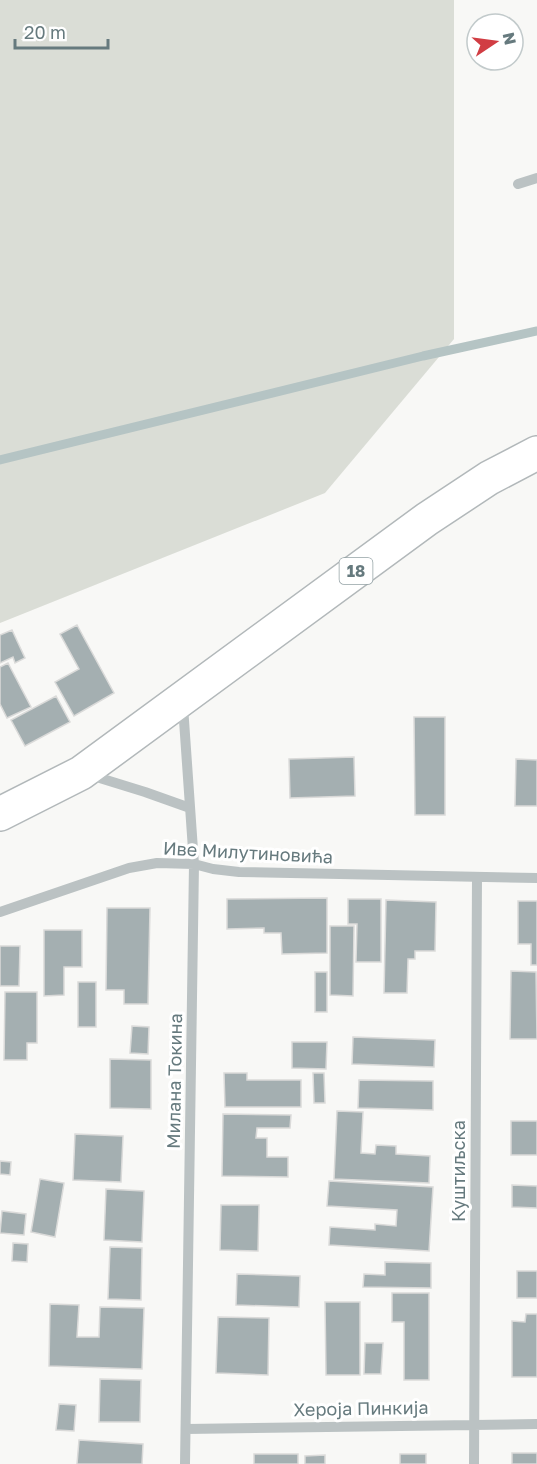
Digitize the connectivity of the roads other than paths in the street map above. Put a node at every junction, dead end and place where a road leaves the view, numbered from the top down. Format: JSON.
{"nodes":[{"id":1,"x":537,"y":178,"type":"edge"},
{"id":2,"x":518,"y":184,"type":"dead end"},
{"id":3,"x":537,"y":453,"type":"edge"},
{"id":4,"x":183,"y":699,"type":"junction"},
{"id":5,"x":81,"y":773,"type":"junction"},
{"id":6,"x":190,"y":808,"type":"junction"},
{"id":7,"x":0,"y":814,"type":"edge"},
{"id":8,"x":194,"y":864,"type":"junction"},
{"id":9,"x":477,"y":878,"type":"junction"},
{"id":10,"x":537,"y":878,"type":"edge"},
{"id":11,"x":0,"y":912,"type":"edge"},
{"id":12,"x":474,"y":1424,"type":"junction"},
{"id":13,"x":537,"y":1424,"type":"edge"},
{"id":14,"x":186,"y":1429,"type":"junction"},
{"id":15,"x":185,"y":1464,"type":"edge"},
{"id":16,"x":474,"y":1464,"type":"edge"}],
"edges":[{"from":1,"to":2,"type":"street"},
{"from":3,"to":4,"type":"main road","number":"18"},
{"from":4,"to":5,"type":"main road","number":"18"},
{"from":4,"to":6,"type":"street","name":"Милана Токина"},
{"from":5,"to":6,"type":"street"},
{"from":5,"to":7,"type":"main road","number":"18"},
{"from":6,"to":8,"type":"street","name":"Милана Токина"},
{"from":8,"to":9,"type":"street","name":"Иве Милутиновића"},
{"from":8,"to":11,"type":"street","name":"Иве Милутиновића"},
{"from":8,"to":14,"type":"street","name":"Милана Токина"},
{"from":9,"to":10,"type":"street","name":"Иве Милутиновића"},
{"from":9,"to":12,"type":"street","name":"Куштиљска"},
{"from":12,"to":13,"type":"street","name":"Хероја Пинкија"},
{"from":12,"to":14,"type":"street","name":"Хероја Пинкија"},
{"from":12,"to":16,"type":"street","name":"Куштиљска"},
{"from":14,"to":15,"type":"street","name":"Милана Токина"}]}
